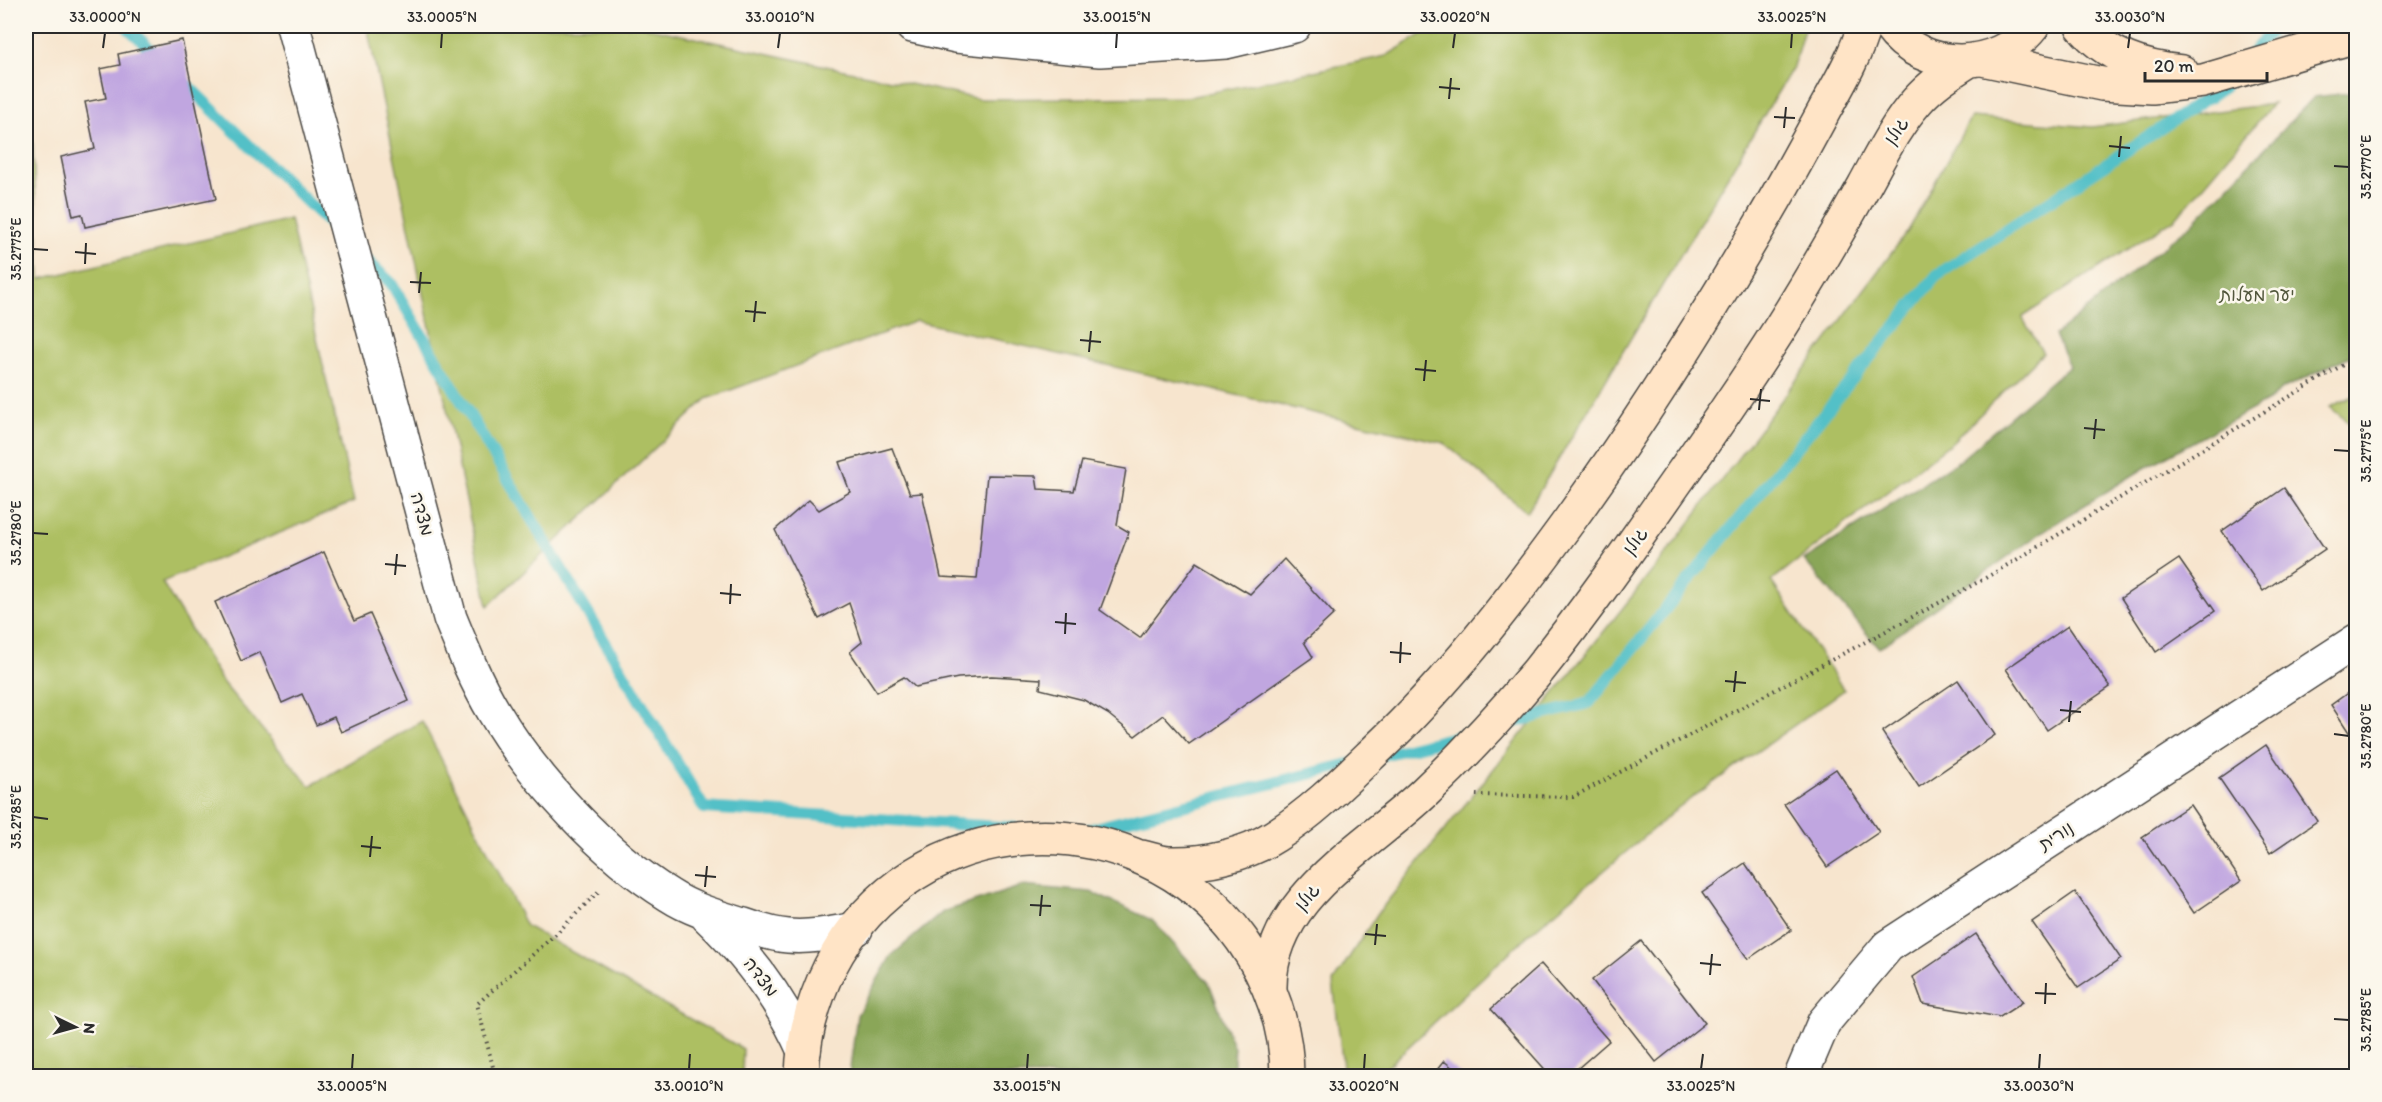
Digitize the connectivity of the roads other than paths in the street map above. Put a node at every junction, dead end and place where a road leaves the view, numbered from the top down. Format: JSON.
{"nodes":[{"id":1,"x":293,"y":26,"type":"edge"},
{"id":2,"x":912,"y":26,"type":"edge"},
{"id":3,"x":1294,"y":26,"type":"edge"},
{"id":4,"x":1864,"y":26,"type":"edge"},
{"id":5,"x":1889,"y":26,"type":"edge"},
{"id":6,"x":2033,"y":26,"type":"edge"},
{"id":7,"x":2082,"y":26,"type":"edge"},
{"id":8,"x":2356,"y":36,"type":"edge"},
{"id":9,"x":1975,"y":60,"type":"junction"},
{"id":10,"x":2229,"y":73,"type":"junction"},
{"id":11,"x":2356,"y":641,"type":"edge"},
{"id":12,"x":1142,"y":857,"type":"junction"},
{"id":13,"x":703,"y":913,"type":"junction"},
{"id":14,"x":856,"y":929,"type":"junction"},
{"id":15,"x":1270,"y":988,"type":"junction"},
{"id":16,"x":803,"y":1064,"type":"edge"},
{"id":17,"x":1287,"y":1077,"type":"edge"},
{"id":18,"x":1801,"y":1077,"type":"edge"}],
"edges":[{"from":1,"to":13,"type":"street","name":"מצדה"},
{"from":2,"to":3,"type":"street"},
{"from":4,"to":12,"type":"street"},
{"from":5,"to":9,"type":"street"},
{"from":6,"to":9,"type":"street","name":"גולן"},
{"from":7,"to":10,"type":"street"},
{"from":8,"to":10,"type":"street"},
{"from":9,"to":10,"type":"street"},
{"from":9,"to":15,"type":"street","name":"גולן"},
{"from":11,"to":18,"type":"street","name":"נורית"},
{"from":12,"to":14,"type":"street"},
{"from":12,"to":15,"type":"street"},
{"from":13,"to":14,"type":"street","name":"מצדה"},
{"from":13,"to":16,"type":"street","name":"מצדה"},
{"from":14,"to":16,"type":"street"},
{"from":15,"to":17,"type":"street"}]}
